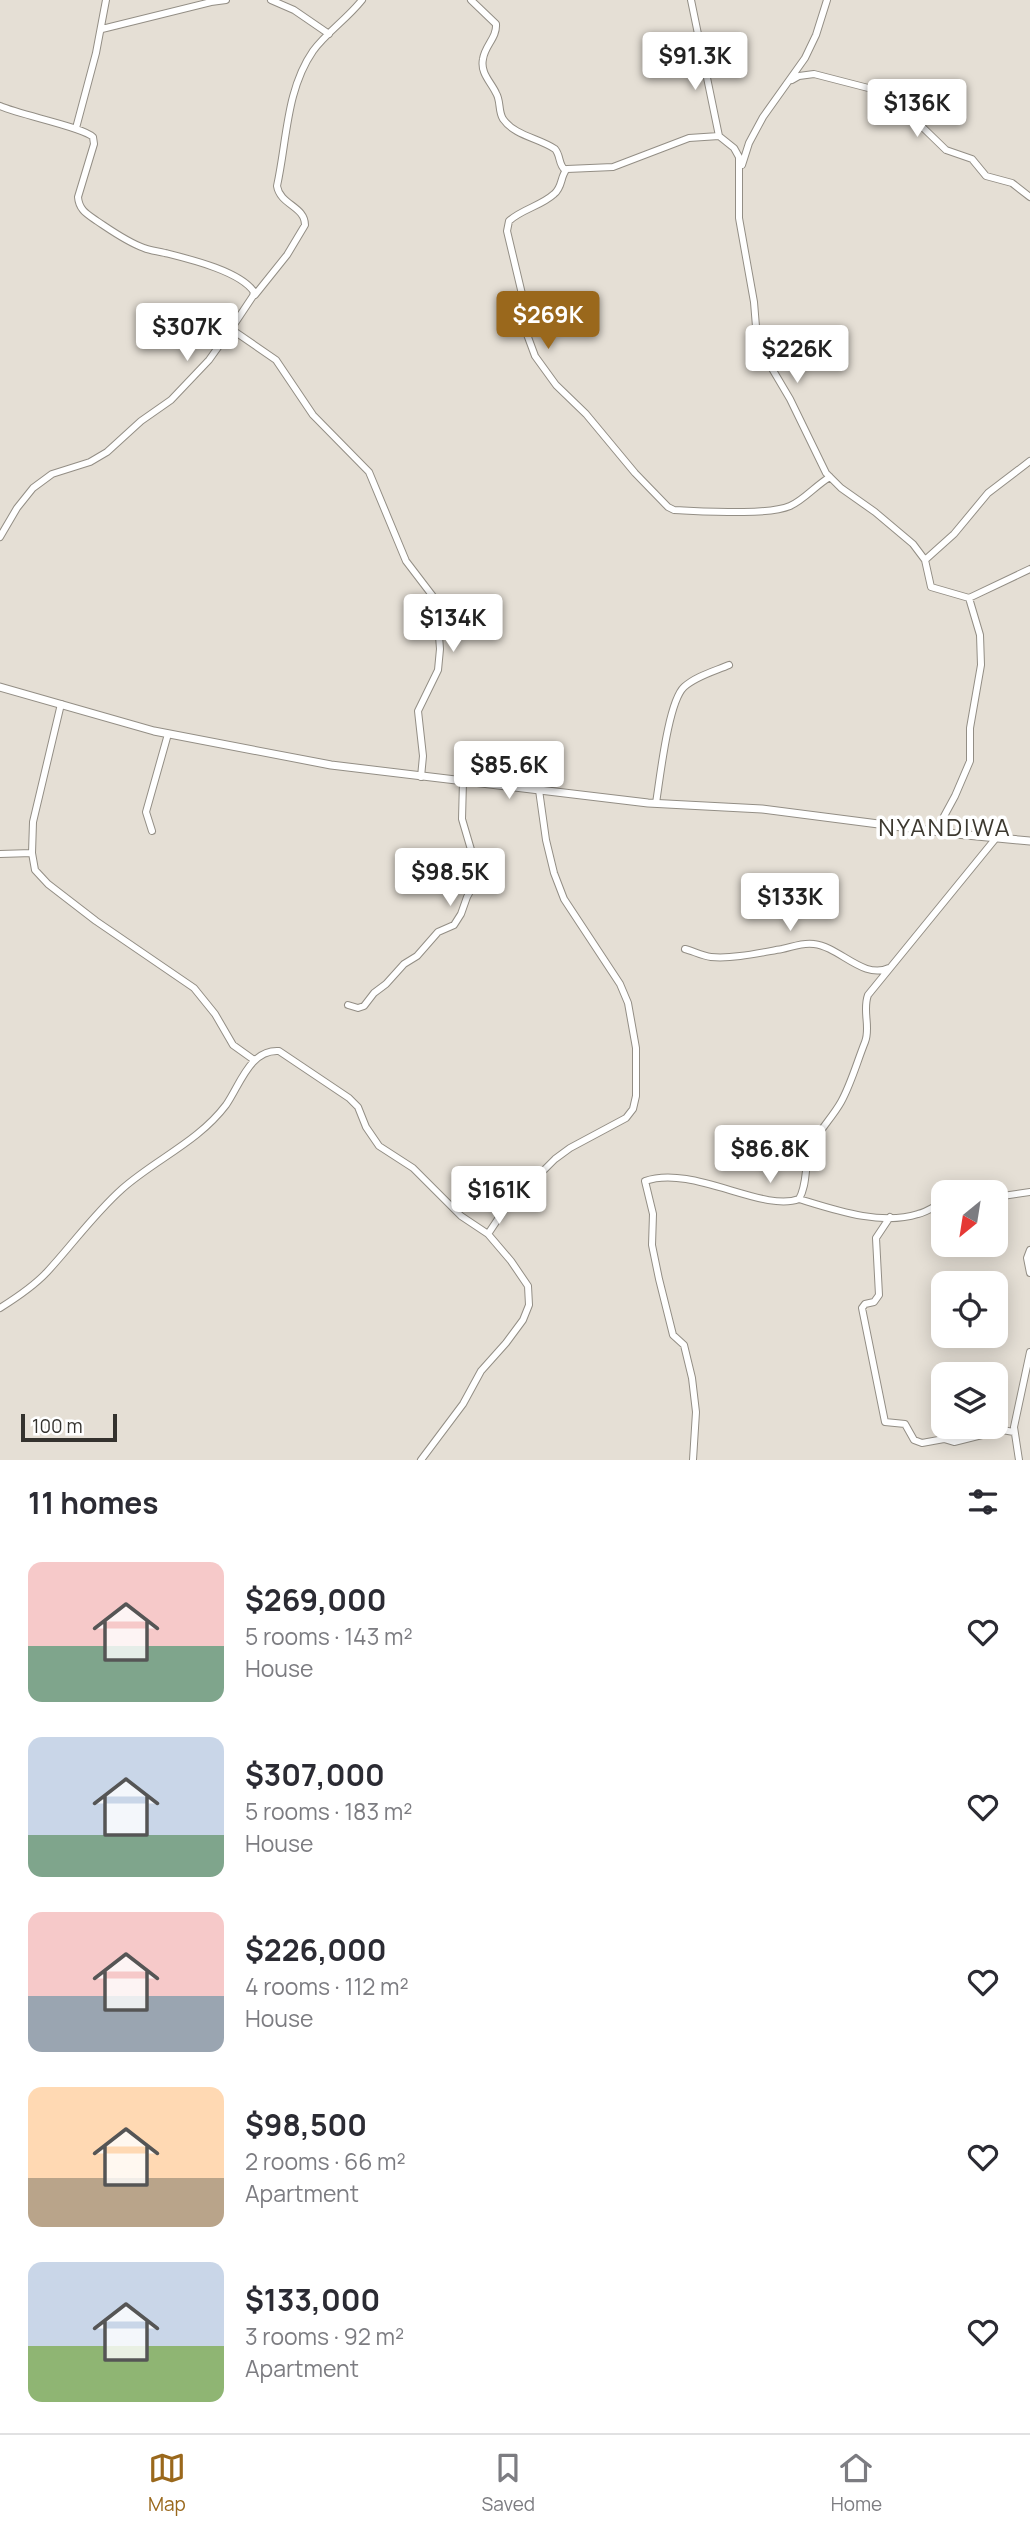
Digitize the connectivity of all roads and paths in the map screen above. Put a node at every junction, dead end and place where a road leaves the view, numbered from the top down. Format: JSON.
{"nodes":[{"id":1,"x":106,"y":0,"type":"edge"},
{"id":2,"x":226,"y":0,"type":"edge"},
{"id":3,"x":271,"y":0,"type":"edge"},
{"id":4,"x":362,"y":0,"type":"edge"},
{"id":5,"x":471,"y":0,"type":"edge"},
{"id":6,"x":691,"y":0,"type":"edge"},
{"id":7,"x":827,"y":0,"type":"edge"},
{"id":8,"x":102,"y":29,"type":"junction"},
{"id":9,"x":330,"y":34,"type":"junction"},
{"id":10,"x":792,"y":80,"type":"junction"},
{"id":11,"x":0,"y":108,"type":"edge"},
{"id":12,"x":76,"y":128,"type":"junction"},
{"id":13,"x":719,"y":136,"type":"junction"},
{"id":14,"x":565,"y":170,"type":"junction"},
{"id":15,"x":740,"y":170,"type":"junction"},
{"id":16,"x":1030,"y":197,"type":"edge"},
{"id":17,"x":253,"y":296,"type":"junction"},
{"id":18,"x":231,"y":329,"type":"junction"},
{"id":19,"x":1030,"y":461,"type":"edge"},
{"id":20,"x":830,"y":477,"type":"junction"},
{"id":21,"x":0,"y":537,"type":"edge"},
{"id":22,"x":925,"y":560,"type":"junction"},
{"id":23,"x":1030,"y":569,"type":"edge"},
{"id":24,"x":969,"y":598,"type":"junction"},
{"id":25,"x":729,"y":666,"type":"dead end"},
{"id":26,"x":0,"y":687,"type":"edge"},
{"id":27,"x":61,"y":704,"type":"junction"},
{"id":28,"x":168,"y":734,"type":"junction"},
{"id":29,"x":421,"y":776,"type":"junction"},
{"id":30,"x":463,"y":781,"type":"junction"},
{"id":31,"x":539,"y":790,"type":"junction"},
{"id":32,"x":656,"y":803,"type":"junction"},
{"id":33,"x":152,"y":831,"type":"dead end"},
{"id":34,"x":936,"y":831,"type":"junction"},
{"id":35,"x":996,"y":838,"type":"junction"},
{"id":36,"x":1030,"y":841,"type":"edge"},
{"id":37,"x":32,"y":853,"type":"junction"},
{"id":38,"x":0,"y":854,"type":"edge"},
{"id":39,"x":685,"y":948,"type":"dead end"},
{"id":40,"x":891,"y":968,"type":"junction"},
{"id":41,"x":348,"y":1005,"type":"dead end"},
{"id":42,"x":254,"y":1060,"type":"junction"},
{"id":43,"x":1030,"y":1192,"type":"edge"},
{"id":44,"x":1008,"y":1195,"type":"edge"},
{"id":45,"x":799,"y":1199,"type":"junction"},
{"id":46,"x":931,"y":1208,"type":"edge"},
{"id":47,"x":890,"y":1217,"type":"junction"},
{"id":48,"x":488,"y":1234,"type":"junction"},
{"id":49,"x":1030,"y":1250,"type":"edge"},
{"id":50,"x":1030,"y":1273,"type":"edge"},
{"id":51,"x":0,"y":1308,"type":"edge"},
{"id":52,"x":1030,"y":1352,"type":"edge"},
{"id":53,"x":1014,"y":1432,"type":"junction"},
{"id":54,"x":421,"y":1460,"type":"edge"},
{"id":55,"x":692,"y":1460,"type":"edge"},
{"id":56,"x":1019,"y":1460,"type":"edge"}],
"edges":[{"from":1,"to":8,"type":"street"},
{"from":2,"to":8,"type":"street"},
{"from":3,"to":9,"type":"street"},
{"from":4,"to":9,"type":"street"},
{"from":5,"to":14,"type":"street"},
{"from":6,"to":13,"type":"street"},
{"from":7,"to":10,"type":"street"},
{"from":8,"to":12,"type":"street"},
{"from":9,"to":17,"type":"street"},
{"from":10,"to":15,"type":"street"},
{"from":10,"to":16,"type":"street"},
{"from":11,"to":12,"type":"street"},
{"from":12,"to":17,"type":"street"},
{"from":13,"to":14,"type":"street"},
{"from":13,"to":15,"type":"street"},
{"from":14,"to":20,"type":"street"},
{"from":15,"to":20,"type":"street"},
{"from":17,"to":18,"type":"street"},
{"from":18,"to":21,"type":"street"},
{"from":18,"to":29,"type":"street"},
{"from":19,"to":22,"type":"street"},
{"from":20,"to":22,"type":"street"},
{"from":22,"to":24,"type":"street"},
{"from":23,"to":24,"type":"street"},
{"from":24,"to":34,"type":"street"},
{"from":25,"to":32,"type":"street"},
{"from":26,"to":27,"type":"street"},
{"from":27,"to":28,"type":"street"},
{"from":27,"to":37,"type":"street"},
{"from":28,"to":29,"type":"street"},
{"from":28,"to":33,"type":"street"},
{"from":29,"to":30,"type":"street"},
{"from":30,"to":31,"type":"street"},
{"from":30,"to":41,"type":"street"},
{"from":31,"to":32,"type":"street"},
{"from":31,"to":48,"type":"street"},
{"from":32,"to":34,"type":"street"},
{"from":34,"to":35,"type":"street"},
{"from":35,"to":36,"type":"street"},
{"from":35,"to":40,"type":"street"},
{"from":37,"to":38,"type":"street"},
{"from":37,"to":42,"type":"street"},
{"from":39,"to":40,"type":"street"},
{"from":40,"to":45,"type":"street"},
{"from":42,"to":48,"type":"street"},
{"from":42,"to":51,"type":"street"},
{"from":43,"to":44,"type":"street"},
{"from":45,"to":47,"type":"street"},
{"from":45,"to":55,"type":"street"},
{"from":46,"to":47,"type":"street"},
{"from":47,"to":53,"type":"street"},
{"from":48,"to":54,"type":"street"},
{"from":49,"to":50,"type":"street"},
{"from":52,"to":53,"type":"street"},
{"from":53,"to":56,"type":"street"}]}
